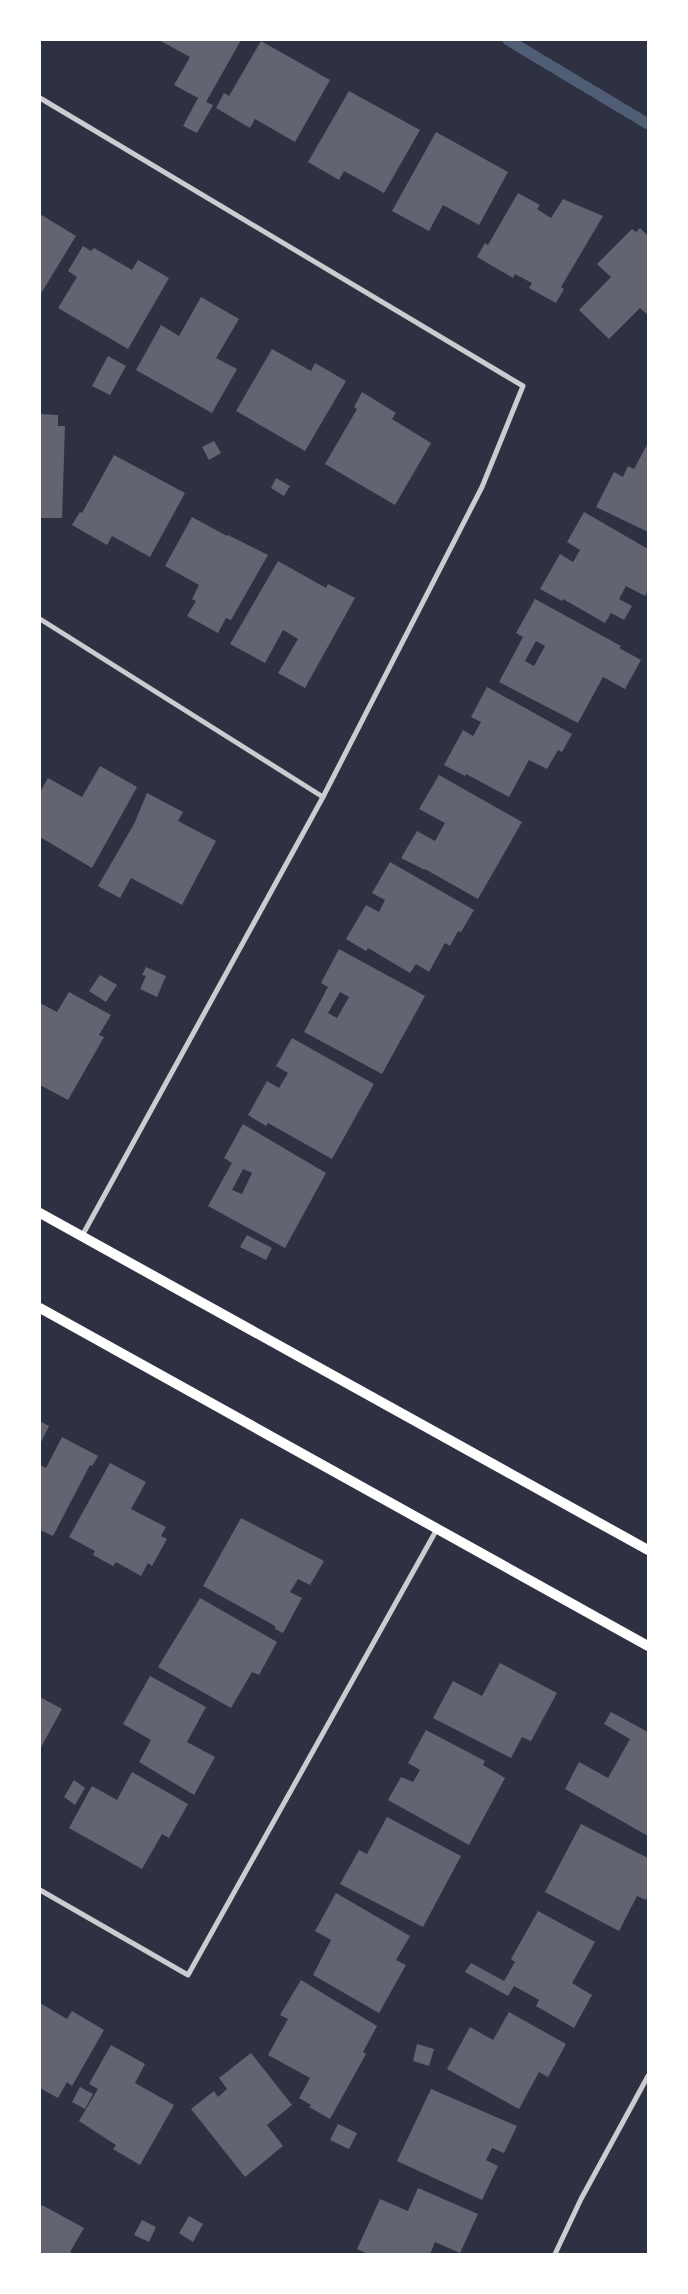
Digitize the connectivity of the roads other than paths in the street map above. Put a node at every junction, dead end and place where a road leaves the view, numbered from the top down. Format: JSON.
{"nodes":[{"id":1,"x":40,"y":98,"type":"edge"},
{"id":2,"x":40,"y":619,"type":"edge"},
{"id":3,"x":323,"y":797,"type":"junction"},
{"id":4,"x":40,"y":1212,"type":"edge"},
{"id":5,"x":82,"y":1236,"type":"junction"},
{"id":6,"x":40,"y":1308,"type":"edge"},
{"id":7,"x":437,"y":1529,"type":"junction"},
{"id":8,"x":648,"y":1550,"type":"edge"},
{"id":9,"x":648,"y":1646,"type":"edge"},
{"id":10,"x":40,"y":1890,"type":"edge"},
{"id":11,"x":648,"y":2076,"type":"edge"},
{"id":12,"x":555,"y":2254,"type":"edge"}],
"edges":[{"from":1,"to":3,"type":"street"},
{"from":2,"to":3,"type":"street"},
{"from":3,"to":5,"type":"street"},
{"from":4,"to":5,"type":"main road"},
{"from":5,"to":8,"type":"main road"},
{"from":6,"to":7,"type":"main road"},
{"from":7,"to":9,"type":"main road"},
{"from":7,"to":10,"type":"street"},
{"from":11,"to":12,"type":"street"}]}
